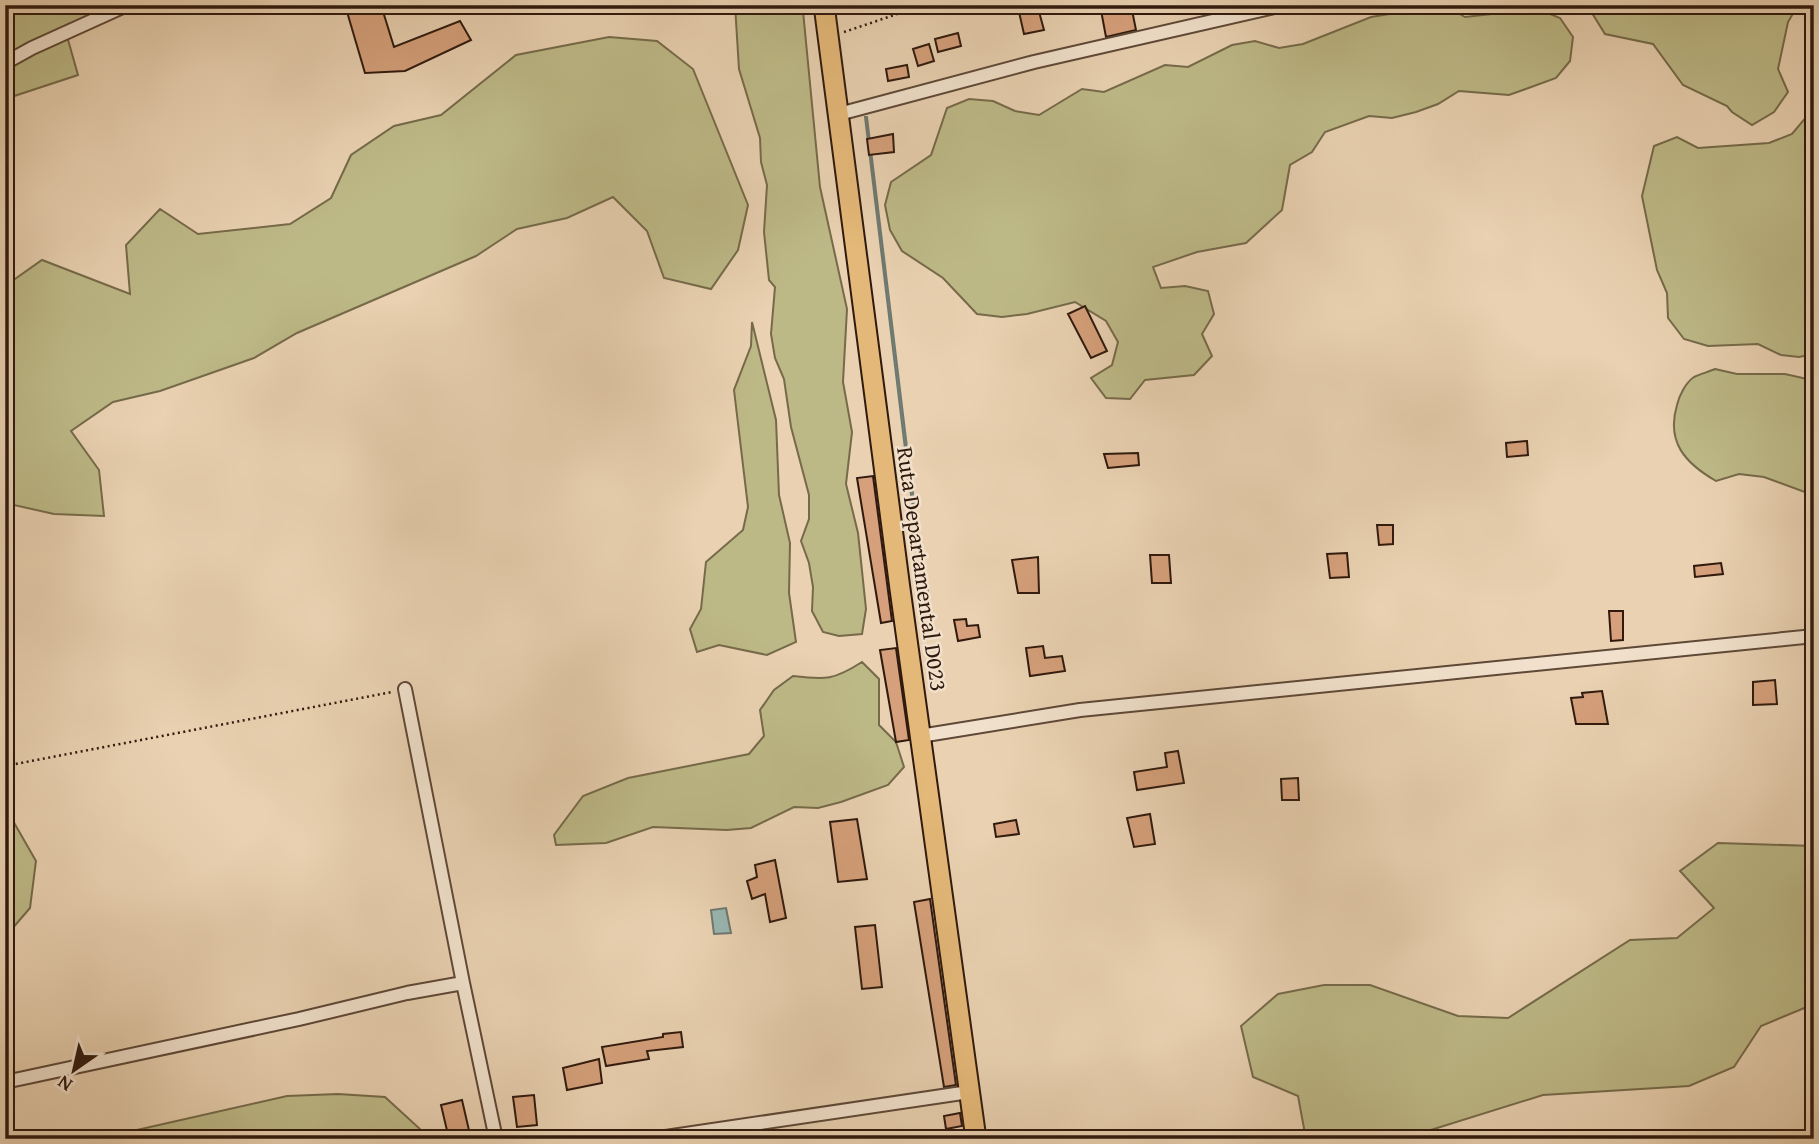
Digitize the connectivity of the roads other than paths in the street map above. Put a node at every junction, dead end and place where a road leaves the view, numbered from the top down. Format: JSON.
{"nodes":[{"id":1,"x":127,"y":5,"type":"edge"},
{"id":2,"x":824,"y":5,"type":"edge"},
{"id":3,"x":1283,"y":5,"type":"edge"},
{"id":4,"x":5,"y":63,"type":"edge"},
{"id":5,"x":839,"y":114,"type":"junction"},
{"id":6,"x":1814,"y":636,"type":"edge"},
{"id":7,"x":405,"y":689,"type":"road end"},
{"id":8,"x":920,"y":736,"type":"junction"},
{"id":9,"x":463,"y":983,"type":"junction"},
{"id":10,"x":5,"y":1082,"type":"edge"},
{"id":11,"x":969,"y":1092,"type":"junction"},
{"id":12,"x":496,"y":1139,"type":"edge"},
{"id":13,"x":652,"y":1139,"type":"edge"},
{"id":14,"x":976,"y":1139,"type":"edge"}],
"edges":[{"from":1,"to":4,"type":"street"},
{"from":2,"to":5,"type":"main road","name":"Ruta Departamental D023"},
{"from":3,"to":5,"type":"street"},
{"from":5,"to":8,"type":"main road","name":"Ruta Departamental D023"},
{"from":6,"to":8,"type":"street"},
{"from":7,"to":9,"type":"street"},
{"from":8,"to":11,"type":"main road","name":"Ruta Departamental D023"},
{"from":9,"to":10,"type":"street"},
{"from":9,"to":12,"type":"street"},
{"from":11,"to":13,"type":"street"},
{"from":11,"to":14,"type":"main road","name":"Ruta Departamental D023"}]}
